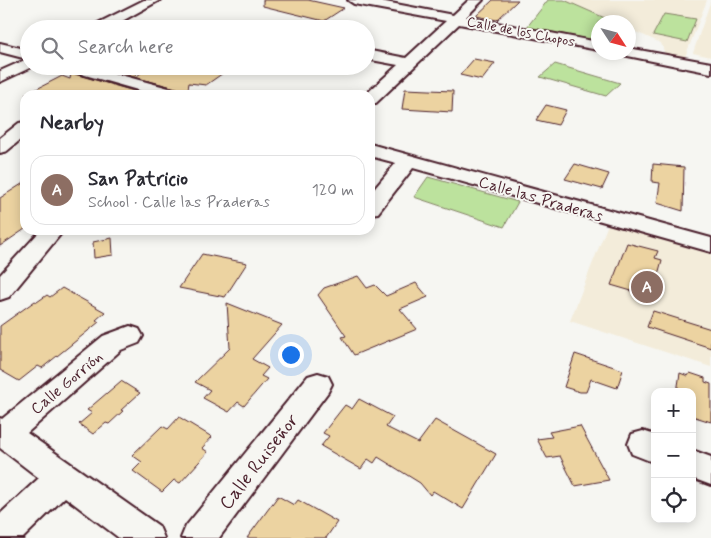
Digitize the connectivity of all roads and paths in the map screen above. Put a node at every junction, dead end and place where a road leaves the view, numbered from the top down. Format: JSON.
{"nodes":[{"id":1,"x":154,"y":0,"type":"edge"},
{"id":2,"x":354,"y":0,"type":"edge"},
{"id":3,"x":477,"y":0,"type":"edge"},
{"id":4,"x":458,"y":19,"type":"junction"},
{"id":5,"x":115,"y":20,"type":"edge"},
{"id":6,"x":591,"y":45,"type":"edge"},
{"id":7,"x":0,"y":47,"type":"edge"},
{"id":8,"x":20,"y":53,"type":"edge"},
{"id":9,"x":636,"y":54,"type":"edge"},
{"id":10,"x":375,"y":56,"type":"edge"},
{"id":11,"x":410,"y":63,"type":"junction"},
{"id":12,"x":20,"y":67,"type":"edge"},
{"id":13,"x":711,"y":68,"type":"edge"},
{"id":14,"x":100,"y":75,"type":"edge"},
{"id":15,"x":0,"y":77,"type":"edge"},
{"id":16,"x":153,"y":90,"type":"edge"},
{"id":17,"x":375,"y":94,"type":"edge"},
{"id":18,"x":20,"y":131,"type":"edge"},
{"id":19,"x":0,"y":147,"type":"edge"},
{"id":20,"x":375,"y":151,"type":"edge"},
{"id":21,"x":408,"y":161,"type":"junction"},
{"id":22,"x":375,"y":202,"type":"edge"},
{"id":23,"x":48,"y":235,"type":"edge"},
{"id":24,"x":711,"y":245,"type":"edge"},
{"id":25,"x":0,"y":292,"type":"edge"},
{"id":26,"x":130,"y":336,"type":"dead end"},
{"id":27,"x":318,"y":384,"type":"dead end"},
{"id":28,"x":2,"y":433,"type":"edge"},
{"id":29,"x":696,"y":465,"type":"edge"},
{"id":30,"x":711,"y":471,"type":"edge"},
{"id":31,"x":63,"y":476,"type":"junction"},
{"id":32,"x":0,"y":537,"type":"edge"},
{"id":33,"x":147,"y":538,"type":"edge"},
{"id":34,"x":198,"y":538,"type":"edge"}],
"edges":[{"from":1,"to":5,"type":"street"},
{"from":2,"to":4,"type":"street","name":"Calle de los Chopos"},
{"from":3,"to":4,"type":"street"},
{"from":4,"to":6,"type":"street","name":"Calle de los Chopos"},
{"from":4,"to":11,"type":"street"},
{"from":7,"to":8,"type":"street"},
{"from":9,"to":13,"type":"street"},
{"from":10,"to":11,"type":"street"},
{"from":11,"to":17,"type":"street"},
{"from":12,"to":15,"type":"street"},
{"from":14,"to":16,"type":"street"},
{"from":18,"to":19,"type":"street"},
{"from":20,"to":21,"type":"street","name":"Calle las Praderas"},
{"from":21,"to":22,"type":"street"},
{"from":21,"to":24,"type":"street","name":"Calle las Praderas"},
{"from":23,"to":25,"type":"street"},
{"from":26,"to":28,"type":"street","name":"Calle Gorrión"},
{"from":27,"to":34,"type":"street","name":"Calle Ruiseñor"},
{"from":28,"to":31,"type":"street"},
{"from":29,"to":30,"type":"street"},
{"from":31,"to":32,"type":"street"},
{"from":31,"to":33,"type":"street"}]}
